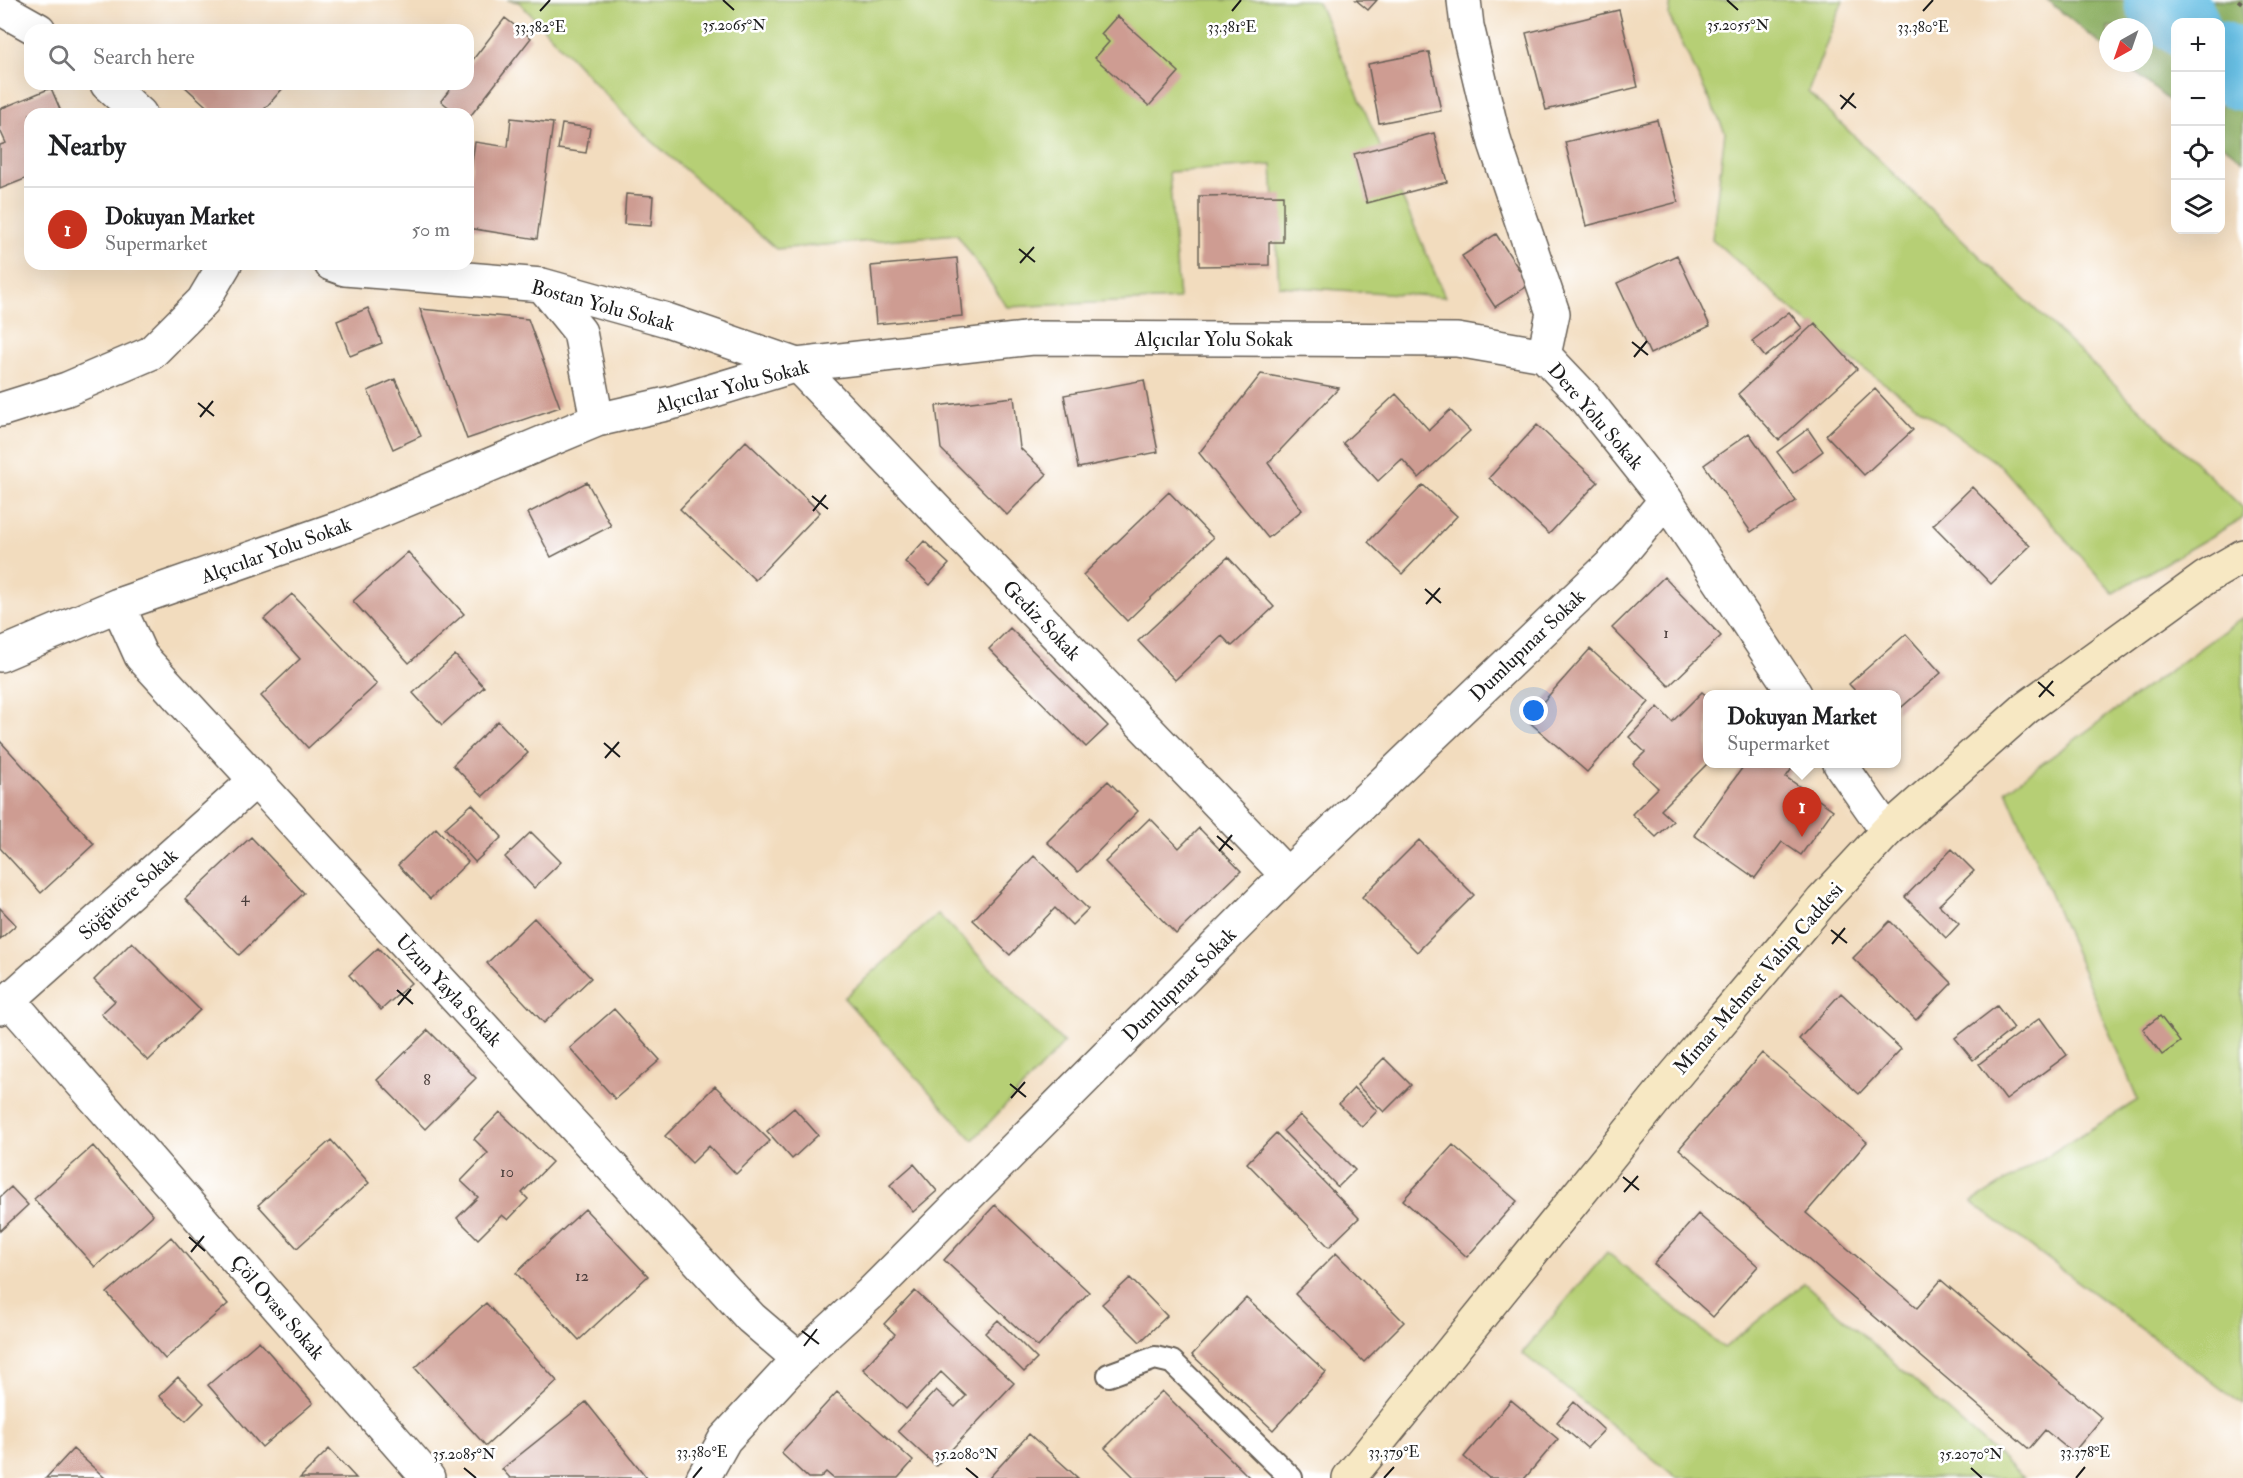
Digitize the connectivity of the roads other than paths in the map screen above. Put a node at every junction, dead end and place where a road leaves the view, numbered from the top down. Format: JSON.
{"nodes":[{"id":1,"x":1464,"y":0,"type":"edge"},
{"id":2,"x":0,"y":8,"type":"edge"},
{"id":3,"x":28,"y":24,"type":"edge"},
{"id":4,"x":113,"y":90,"type":"edge"},
{"id":5,"x":133,"y":108,"type":"edge"},
{"id":6,"x":221,"y":270,"type":"edge"},
{"id":7,"x":357,"y":270,"type":"edge"},
{"id":8,"x":542,"y":285,"type":"junction"},
{"id":9,"x":1544,"y":355,"type":"junction"},
{"id":10,"x":797,"y":365,"type":"junction"},
{"id":11,"x":0,"y":410,"type":"edge"},
{"id":12,"x":597,"y":420,"type":"junction"},
{"id":13,"x":1666,"y":500,"type":"junction"},
{"id":14,"x":2243,"y":556,"type":"edge"},
{"id":15,"x":118,"y":605,"type":"junction"},
{"id":16,"x":0,"y":655,"type":"edge"},
{"id":17,"x":1792,"y":690,"type":"edge"},
{"id":18,"x":1843,"y":768,"type":"edge"},
{"id":19,"x":256,"y":780,"type":"junction"},
{"id":20,"x":1887,"y":831,"type":"junction"},
{"id":21,"x":1287,"y":875,"type":"junction"},
{"id":22,"x":5,"y":1004,"type":"edge"},
{"id":23,"x":799,"y":1359,"type":"junction"},
{"id":24,"x":1109,"y":1375,"type":"dead end"},
{"id":25,"x":428,"y":1478,"type":"edge"},
{"id":26,"x":703,"y":1478,"type":"edge"},
{"id":27,"x":1291,"y":1478,"type":"edge"},
{"id":28,"x":1349,"y":1478,"type":"edge"}],
"edges":[{"from":1,"to":9,"type":"street","name":"Dere Yolu Sokak"},
{"from":2,"to":3,"type":"street"},
{"from":4,"to":5,"type":"street"},
{"from":6,"to":11,"type":"street"},
{"from":7,"to":8,"type":"street","name":"Bostan Yolu Sokak"},
{"from":8,"to":10,"type":"street","name":"Bostan Yolu Sokak"},
{"from":8,"to":12,"type":"street"},
{"from":9,"to":10,"type":"street","name":"Alçıcılar Yolu Sokak"},
{"from":9,"to":13,"type":"street","name":"Dere Yolu Sokak"},
{"from":10,"to":12,"type":"street","name":"Alçıcılar Yolu Sokak"},
{"from":10,"to":21,"type":"street","name":"Gediz Sokak"},
{"from":12,"to":15,"type":"street","name":"Alçıcılar Yolu Sokak"},
{"from":13,"to":17,"type":"street","name":"Dere Yolu Sokak"},
{"from":13,"to":21,"type":"street","name":"Dumlupınar Sokak"},
{"from":14,"to":20,"type":"main road","name":"Mimar Mehmet Vahip Caddesi"},
{"from":15,"to":16,"type":"street","name":"Alçıcılar Yolu Sokak"},
{"from":15,"to":19,"type":"street","name":"Uzun Yayla Sokak"},
{"from":18,"to":20,"type":"street"},
{"from":19,"to":22,"type":"street","name":"Söğütöre Sokak"},
{"from":19,"to":23,"type":"street","name":"Uzun Yayla Sokak"},
{"from":20,"to":28,"type":"main road","name":"Mimar Mehmet Vahip Caddesi"},
{"from":21,"to":23,"type":"street","name":"Dumlupınar Sokak"},
{"from":22,"to":25,"type":"street","name":"Çöl Ovası Sokak"},
{"from":23,"to":26,"type":"street","name":"Dumlupınar Sokak"},
{"from":24,"to":27,"type":"lane"}]}
